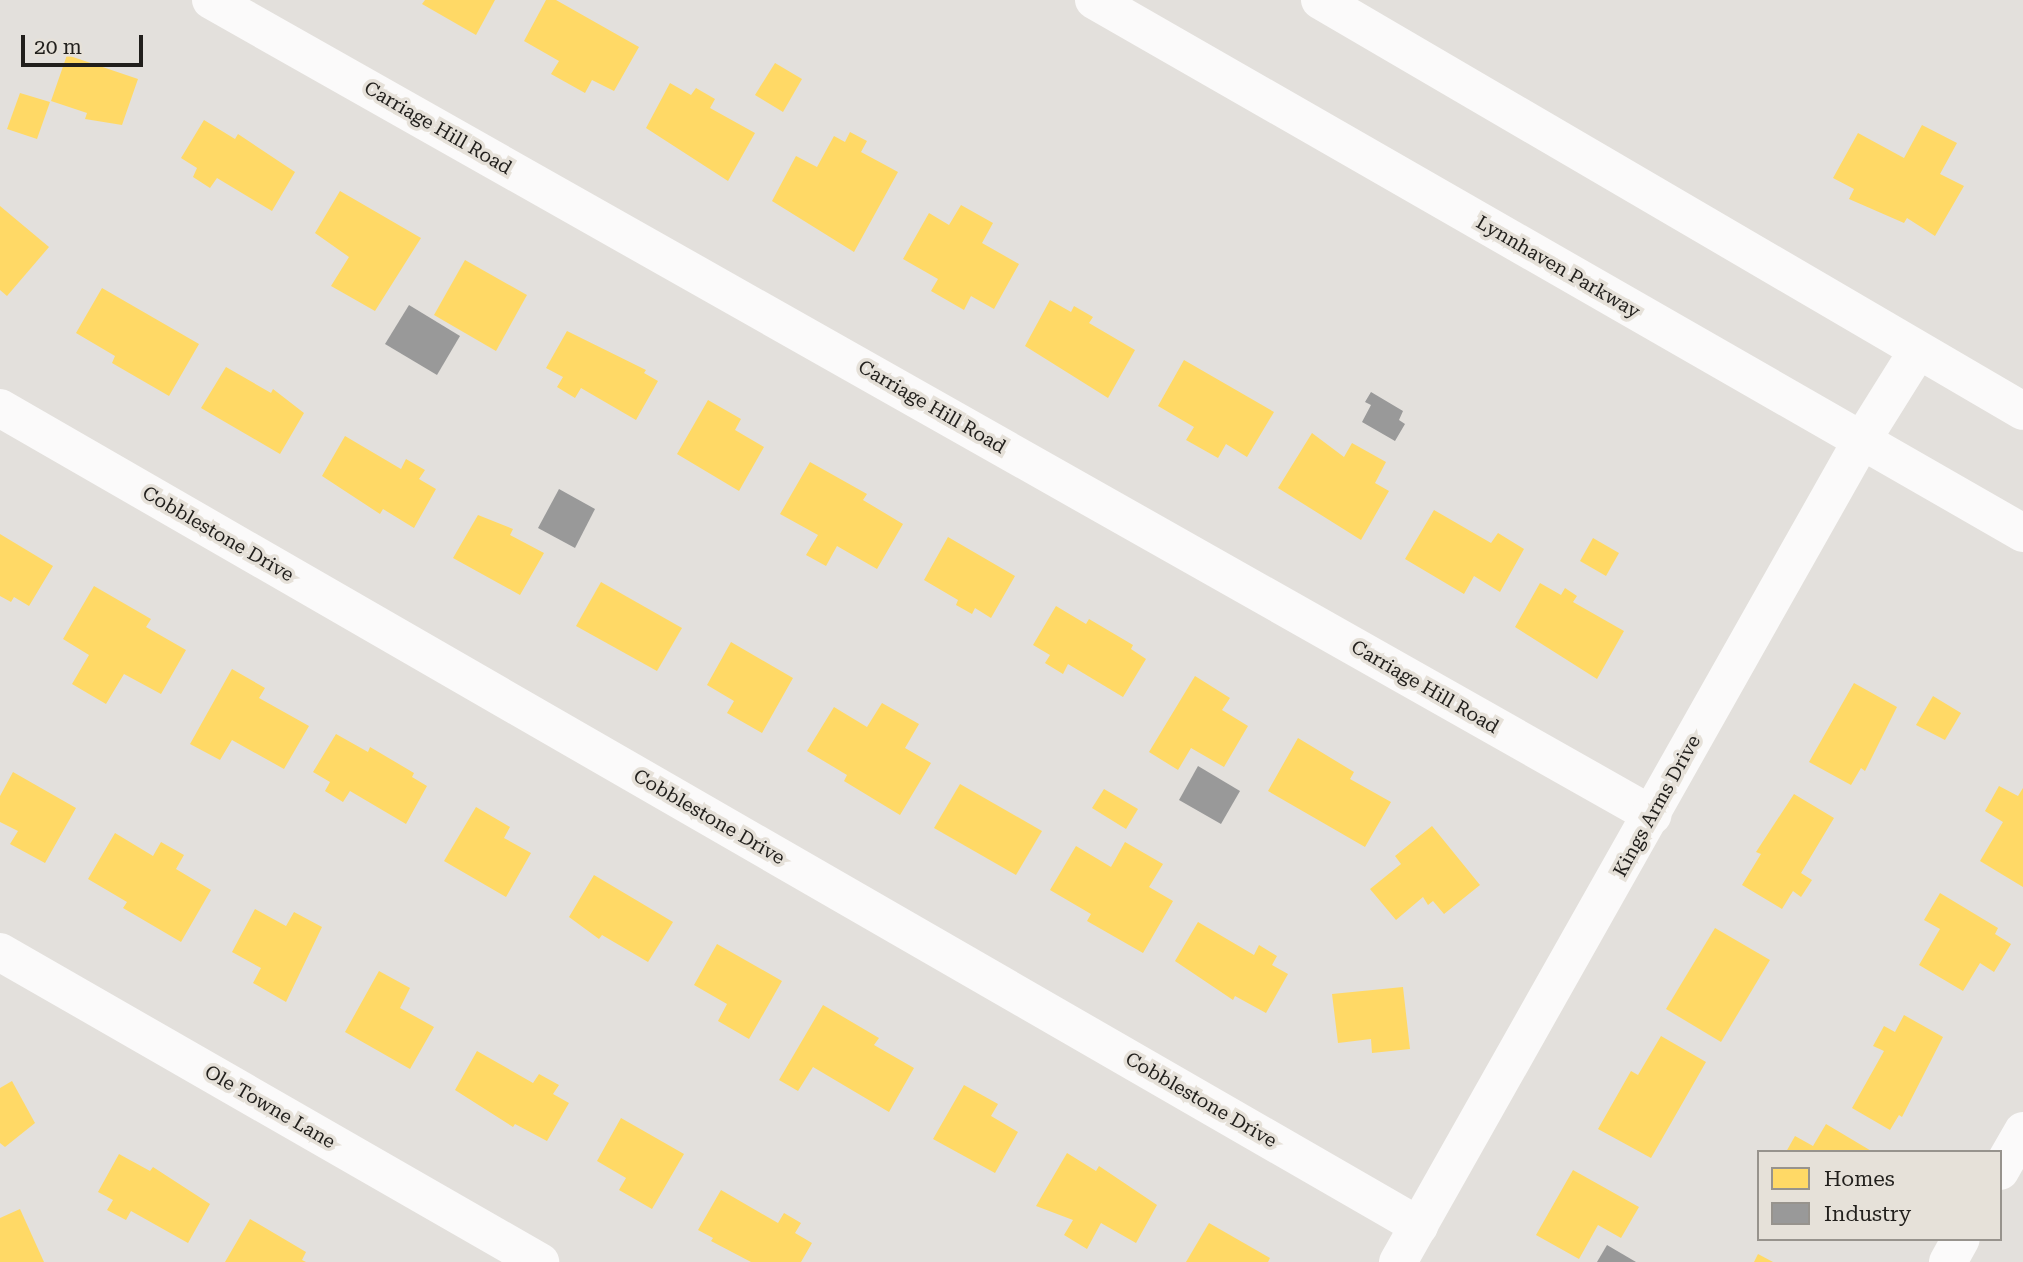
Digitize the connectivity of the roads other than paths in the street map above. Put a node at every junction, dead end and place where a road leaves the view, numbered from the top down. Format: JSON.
{"nodes":[{"id":1,"x":211,"y":0,"type":"edge"},
{"id":2,"x":1094,"y":0,"type":"edge"},
{"id":3,"x":1320,"y":0,"type":"edge"},
{"id":4,"x":1917,"y":352,"type":"junction"},
{"id":5,"x":0,"y":408,"type":"edge"},
{"id":6,"x":2023,"y":411,"type":"edge"},
{"id":7,"x":1863,"y":440,"type":"junction"},
{"id":8,"x":2023,"y":533,"type":"edge"},
{"id":9,"x":1652,"y":815,"type":"junction"},
{"id":10,"x":0,"y":952,"type":"edge"},
{"id":11,"x":2023,"y":1131,"type":"edge"},
{"id":12,"x":2002,"y":1168,"type":"edge"},
{"id":13,"x":1419,"y":1226,"type":"junction"},
{"id":14,"x":1960,"y":1241,"type":"edge"},
{"id":15,"x":540,"y":1262,"type":"edge"},
{"id":16,"x":1398,"y":1262,"type":"edge"},
{"id":17,"x":1948,"y":1262,"type":"edge"}],
"edges":[{"from":1,"to":9,"type":"street","name":"Carriage Hill Road"},
{"from":2,"to":7,"type":"street","name":"Lynnhaven Parkway"},
{"from":3,"to":4,"type":"street"},
{"from":4,"to":6,"type":"street"},
{"from":4,"to":7,"type":"street","name":"Kings Arms Drive"},
{"from":5,"to":13,"type":"street","name":"Cobblestone Drive"},
{"from":7,"to":8,"type":"street","name":"Lynnhaven Parkway"},
{"from":7,"to":9,"type":"street","name":"Kings Arms Drive"},
{"from":9,"to":13,"type":"street","name":"Kings Arms Drive"},
{"from":10,"to":15,"type":"street","name":"Ole Towne Lane"},
{"from":11,"to":12,"type":"street"},
{"from":13,"to":16,"type":"street","name":"Kings Arms Drive"},
{"from":14,"to":17,"type":"street"}]}
